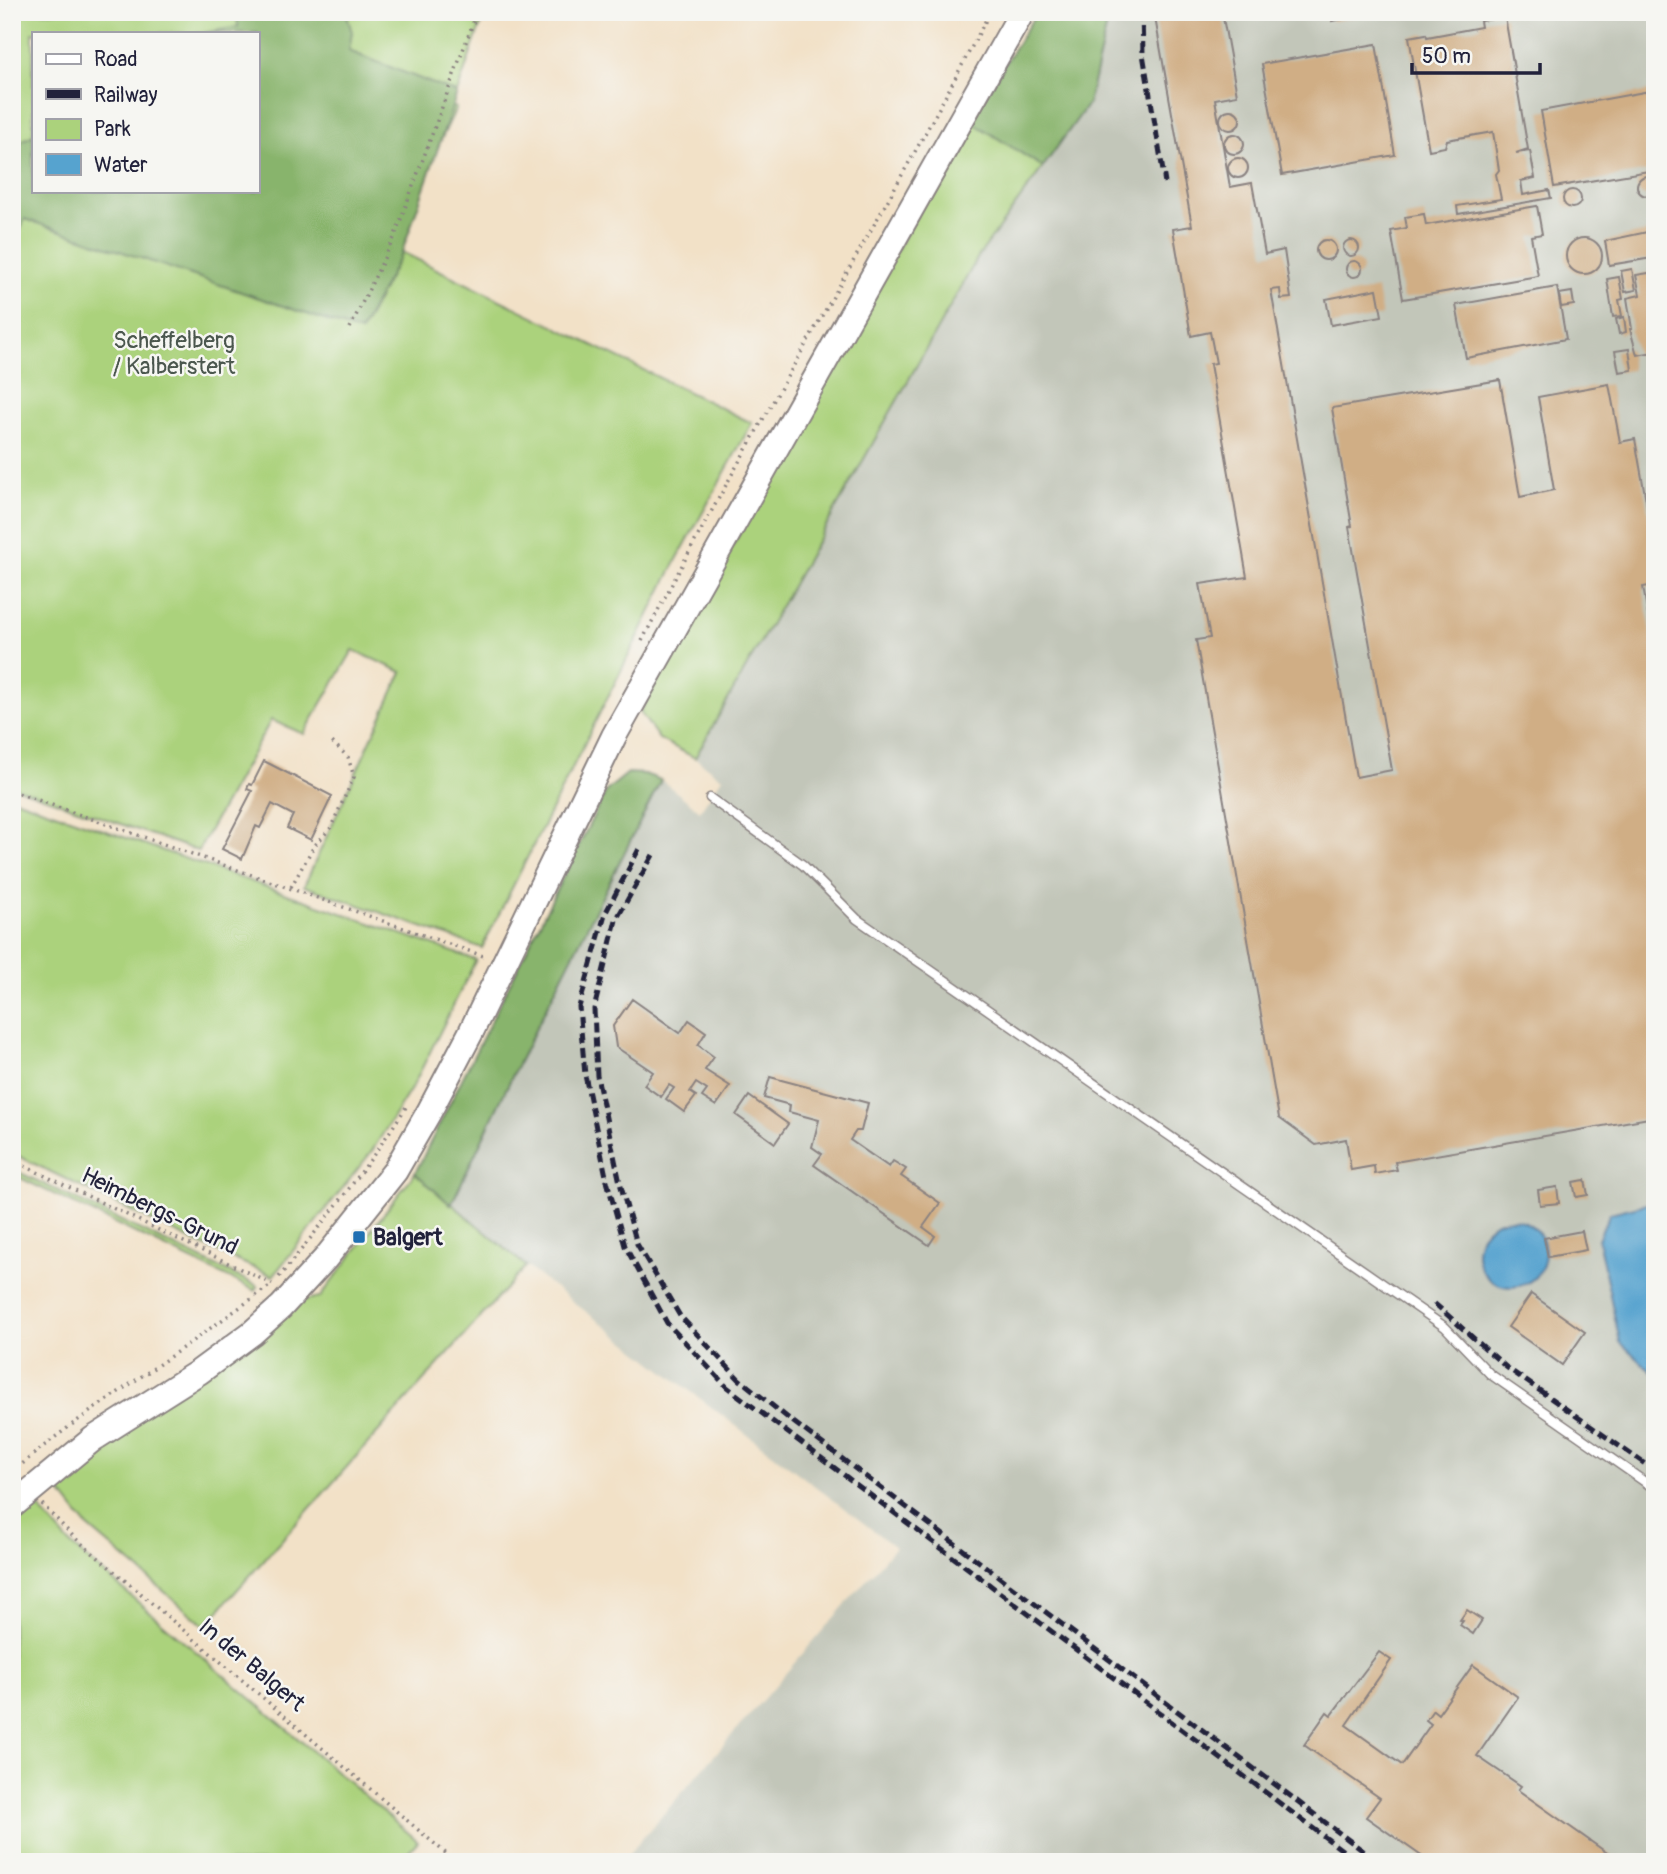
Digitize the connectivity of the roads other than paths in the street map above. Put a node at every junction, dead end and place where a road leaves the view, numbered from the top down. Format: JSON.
{"nodes":[{"id":1,"x":1022,"y":12,"type":"edge"},
{"id":2,"x":710,"y":798,"type":"dead end"},
{"id":3,"x":1655,"y":1489,"type":"edge"},
{"id":4,"x":21,"y":1499,"type":"edge"}],
"edges":[{"from":1,"to":4,"type":"main road"},
{"from":2,"to":3,"type":"lane"}]}
